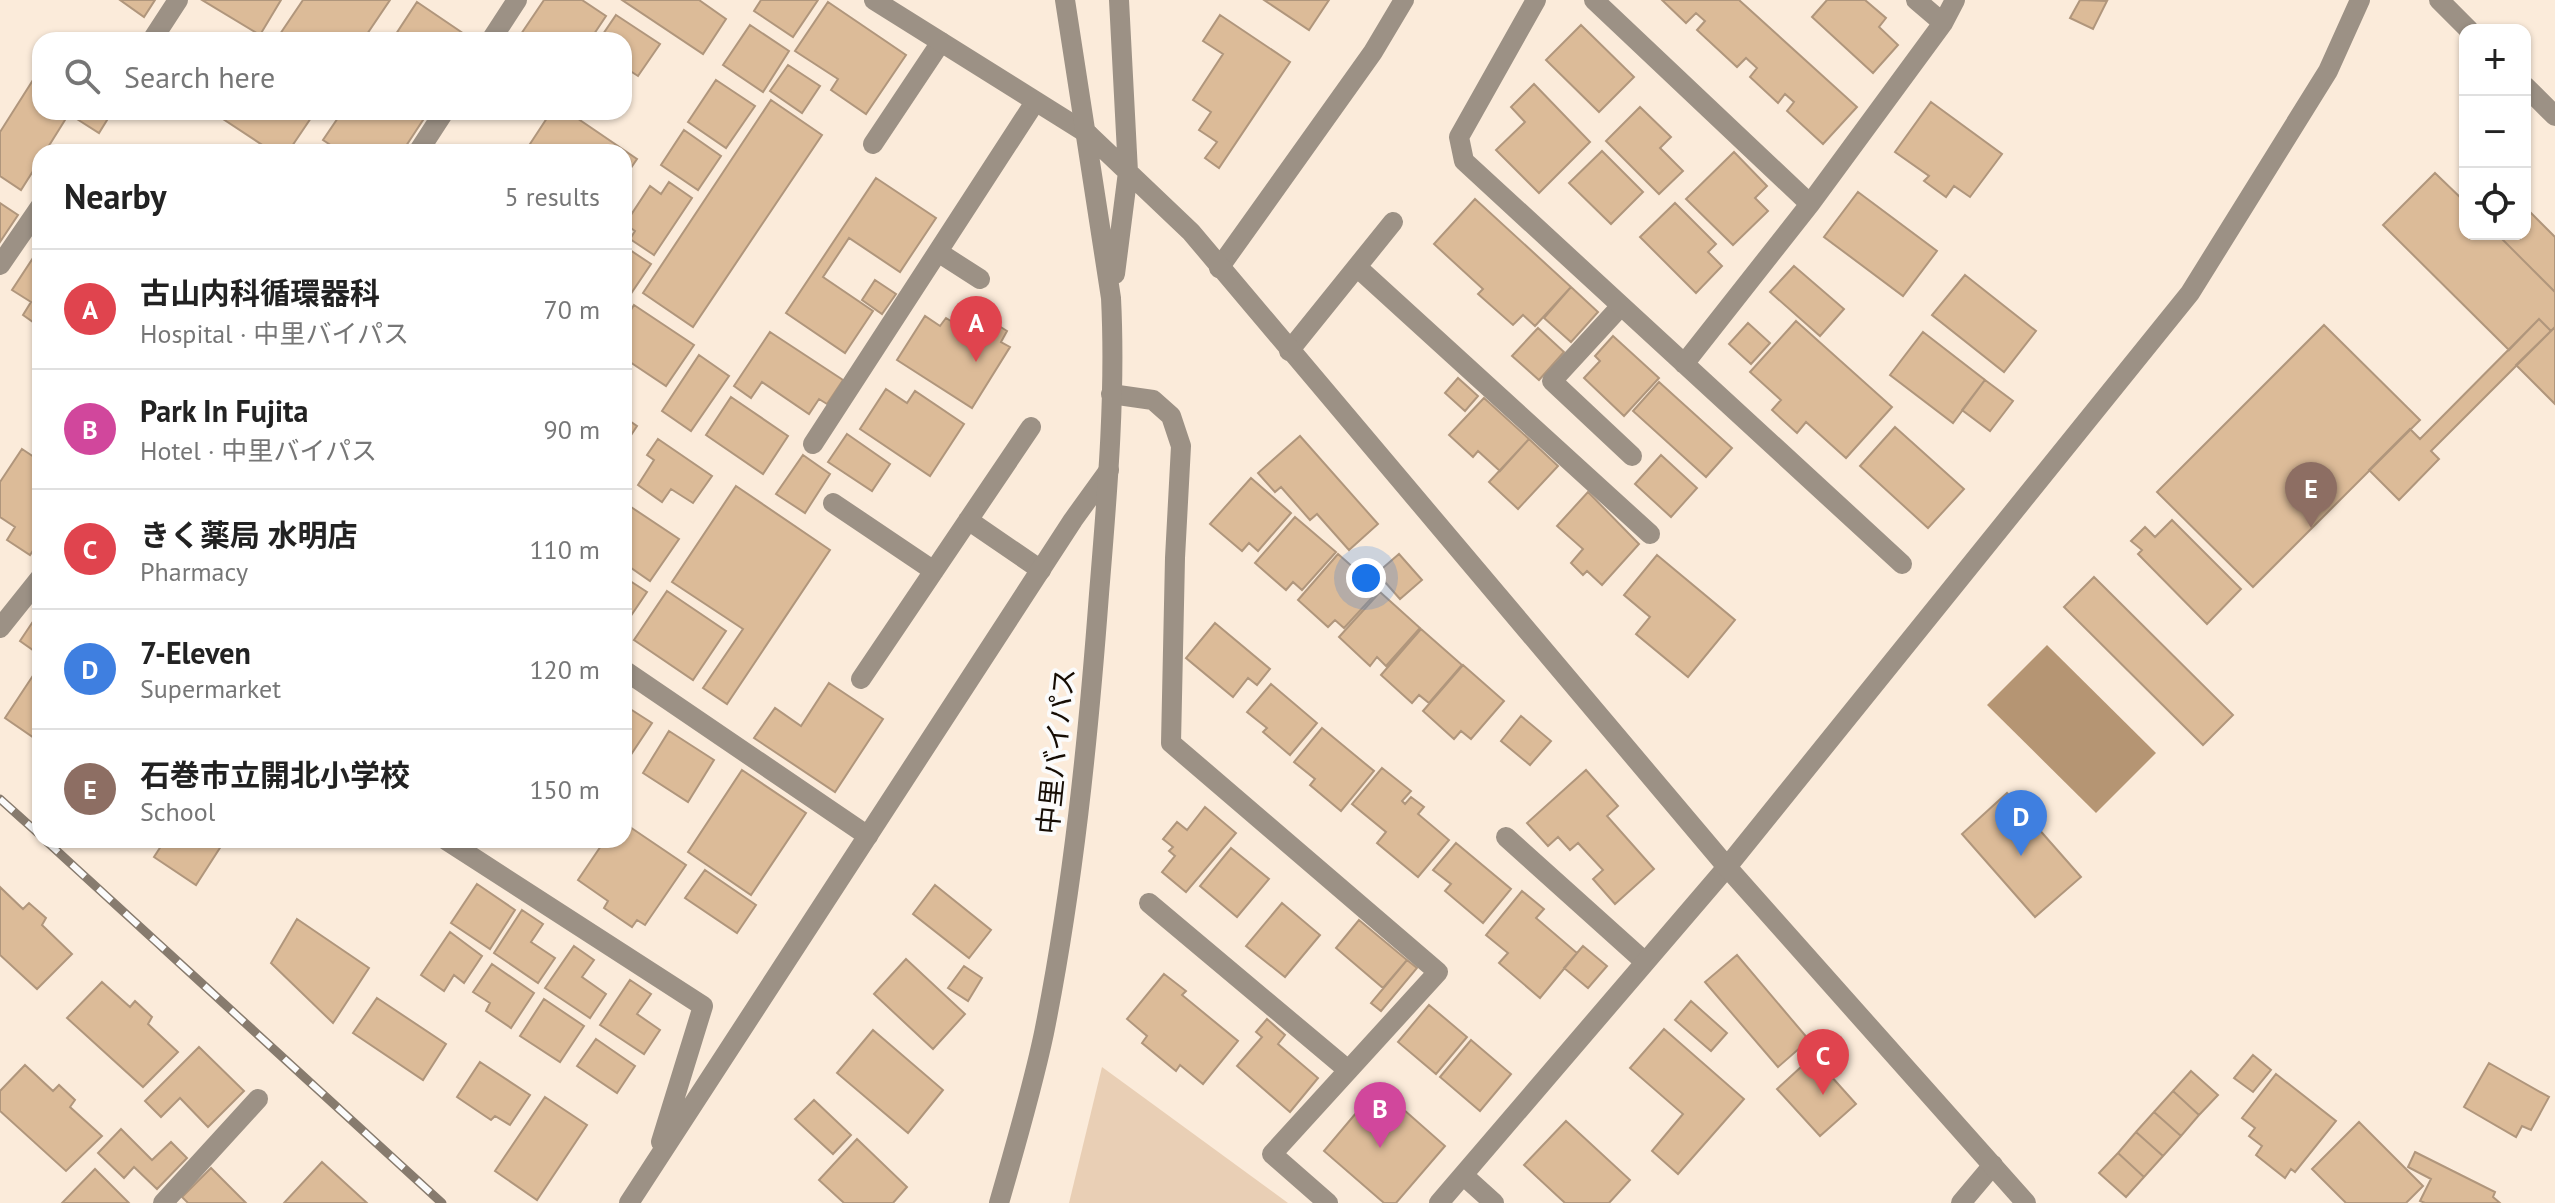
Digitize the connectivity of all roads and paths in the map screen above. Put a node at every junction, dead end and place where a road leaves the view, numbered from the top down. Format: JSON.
{"nodes":[{"id":1,"x":178,"y":0,"type":"edge"},
{"id":2,"x":517,"y":0,"type":"edge"},
{"id":3,"x":874,"y":0,"type":"edge"},
{"id":4,"x":1065,"y":0,"type":"edge"},
{"id":5,"x":1119,"y":0,"type":"edge"},
{"id":6,"x":1404,"y":0,"type":"edge"},
{"id":7,"x":1536,"y":0,"type":"edge"},
{"id":8,"x":1594,"y":0,"type":"edge"},
{"id":9,"x":1916,"y":0,"type":"edge"},
{"id":10,"x":1955,"y":0,"type":"edge"},
{"id":11,"x":2360,"y":0,"type":"edge"},
{"id":12,"x":2439,"y":0,"type":"edge"},
{"id":13,"x":1943,"y":23,"type":"junction"},
{"id":14,"x":2463,"y":24,"type":"edge"},
{"id":15,"x":157,"y":32,"type":"edge"},
{"id":16,"x":496,"y":32,"type":"edge"},
{"id":17,"x":941,"y":42,"type":"junction"},
{"id":18,"x":2531,"y":92,"type":"edge"},
{"id":19,"x":1035,"y":102,"type":"junction"},
{"id":20,"x":2555,"y":116,"type":"edge"},
{"id":21,"x":439,"y":120,"type":"edge"},
{"id":22,"x":1088,"y":134,"type":"junction"},
{"id":23,"x":423,"y":144,"type":"edge"},
{"id":24,"x":873,"y":144,"type":"dead end"},
{"id":25,"x":1128,"y":172,"type":"junction"},
{"id":26,"x":1810,"y":204,"type":"junction"},
{"id":27,"x":32,"y":219,"type":"edge"},
{"id":28,"x":1393,"y":222,"type":"dead end"},
{"id":29,"x":938,"y":252,"type":"junction"},
{"id":30,"x":0,"y":265,"type":"edge"},
{"id":31,"x":1357,"y":267,"type":"junction"},
{"id":32,"x":1219,"y":268,"type":"junction"},
{"id":33,"x":980,"y":279,"type":"dead end"},
{"id":34,"x":1111,"y":298,"type":"junction"},
{"id":35,"x":1621,"y":306,"type":"junction"},
{"id":36,"x":1289,"y":351,"type":"junction"},
{"id":37,"x":1684,"y":364,"type":"junction"},
{"id":38,"x":1111,"y":394,"type":"junction"},
{"id":39,"x":1031,"y":427,"type":"dead end"},
{"id":40,"x":813,"y":444,"type":"dead end"},
{"id":41,"x":1632,"y":456,"type":"dead end"},
{"id":42,"x":1109,"y":470,"type":"junction"},
{"id":43,"x":833,"y":503,"type":"dead end"},
{"id":44,"x":968,"y":520,"type":"junction"},
{"id":45,"x":1650,"y":534,"type":"dead end"},
{"id":46,"x":1902,"y":564,"type":"dead end"},
{"id":47,"x":1041,"y":570,"type":"junction"},
{"id":48,"x":934,"y":571,"type":"junction"},
{"id":49,"x":32,"y":588,"type":"edge"},
{"id":50,"x":0,"y":628,"type":"edge"},
{"id":51,"x":632,"y":675,"type":"edge"},
{"id":52,"x":861,"y":679,"type":"dead end"},
{"id":53,"x":868,"y":836,"type":"junction"},
{"id":54,"x":1506,"y":837,"type":"dead end"},
{"id":55,"x":458,"y":848,"type":"edge"},
{"id":56,"x":1727,"y":867,"type":"junction"},
{"id":57,"x":1149,"y":903,"type":"dead end"},
{"id":58,"x":1645,"y":962,"type":"junction"},
{"id":59,"x":1348,"y":1070,"type":"junction"},
{"id":60,"x":258,"y":1099,"type":"dead end"},
{"id":61,"x":654,"y":1165,"type":"junction"},
{"id":62,"x":1993,"y":1165,"type":"junction"},
{"id":63,"x":1463,"y":1175,"type":"junction"},
{"id":64,"x":163,"y":1203,"type":"edge"},
{"id":65,"x":629,"y":1203,"type":"edge"},
{"id":66,"x":999,"y":1203,"type":"edge"},
{"id":67,"x":1328,"y":1203,"type":"edge"},
{"id":68,"x":1439,"y":1203,"type":"edge"},
{"id":69,"x":1494,"y":1203,"type":"edge"},
{"id":70,"x":1961,"y":1203,"type":"edge"},
{"id":71,"x":2026,"y":1203,"type":"edge"}],
"edges":[{"from":1,"to":15,"type":"street"},
{"from":2,"to":16,"type":"street"},
{"from":3,"to":17,"type":"street"},
{"from":4,"to":22,"type":"street","name":"中里バイパス"},
{"from":5,"to":25,"type":"street","name":"中里バイパス"},
{"from":6,"to":32,"type":"street"},
{"from":7,"to":35,"type":"street"},
{"from":8,"to":26,"type":"street"},
{"from":9,"to":13,"type":"street"},
{"from":10,"to":13,"type":"street"},
{"from":11,"to":56,"type":"street"},
{"from":12,"to":14,"type":"street"},
{"from":13,"to":26,"type":"street"},
{"from":17,"to":19,"type":"street"},
{"from":17,"to":24,"type":"street"},
{"from":18,"to":20,"type":"street"},
{"from":19,"to":22,"type":"street"},
{"from":19,"to":29,"type":"street"},
{"from":21,"to":23,"type":"street"},
{"from":22,"to":25,"type":"street"},
{"from":22,"to":34,"type":"street","name":"中里バイパス"},
{"from":25,"to":32,"type":"street"},
{"from":25,"to":34,"type":"street","name":"中里バイパス"},
{"from":26,"to":37,"type":"street"},
{"from":27,"to":30,"type":"street"},
{"from":28,"to":31,"type":"street"},
{"from":29,"to":33,"type":"street"},
{"from":29,"to":40,"type":"street"},
{"from":31,"to":36,"type":"street"},
{"from":31,"to":45,"type":"street"},
{"from":32,"to":36,"type":"street"},
{"from":34,"to":38,"type":"street","name":"中里バイパス"},
{"from":35,"to":37,"type":"street"},
{"from":35,"to":41,"type":"street"},
{"from":36,"to":56,"type":"street"},
{"from":37,"to":46,"type":"street"},
{"from":38,"to":42,"type":"street","name":"中里バイパス"},
{"from":38,"to":59,"type":"street"},
{"from":39,"to":44,"type":"street"},
{"from":42,"to":47,"type":"street"},
{"from":42,"to":66,"type":"street","name":"中里バイパス"},
{"from":43,"to":48,"type":"street"},
{"from":44,"to":47,"type":"street"},
{"from":44,"to":48,"type":"street"},
{"from":47,"to":53,"type":"street"},
{"from":48,"to":52,"type":"street"},
{"from":49,"to":50,"type":"street"},
{"from":51,"to":53,"type":"street"},
{"from":53,"to":61,"type":"street"},
{"from":54,"to":58,"type":"street"},
{"from":55,"to":61,"type":"street"},
{"from":56,"to":58,"type":"street"},
{"from":56,"to":62,"type":"street"},
{"from":57,"to":59,"type":"street"},
{"from":58,"to":63,"type":"street"},
{"from":59,"to":67,"type":"street"},
{"from":60,"to":64,"type":"street"},
{"from":61,"to":65,"type":"street"},
{"from":62,"to":70,"type":"street"},
{"from":62,"to":71,"type":"street"},
{"from":63,"to":68,"type":"street"},
{"from":63,"to":69,"type":"street"}]}
